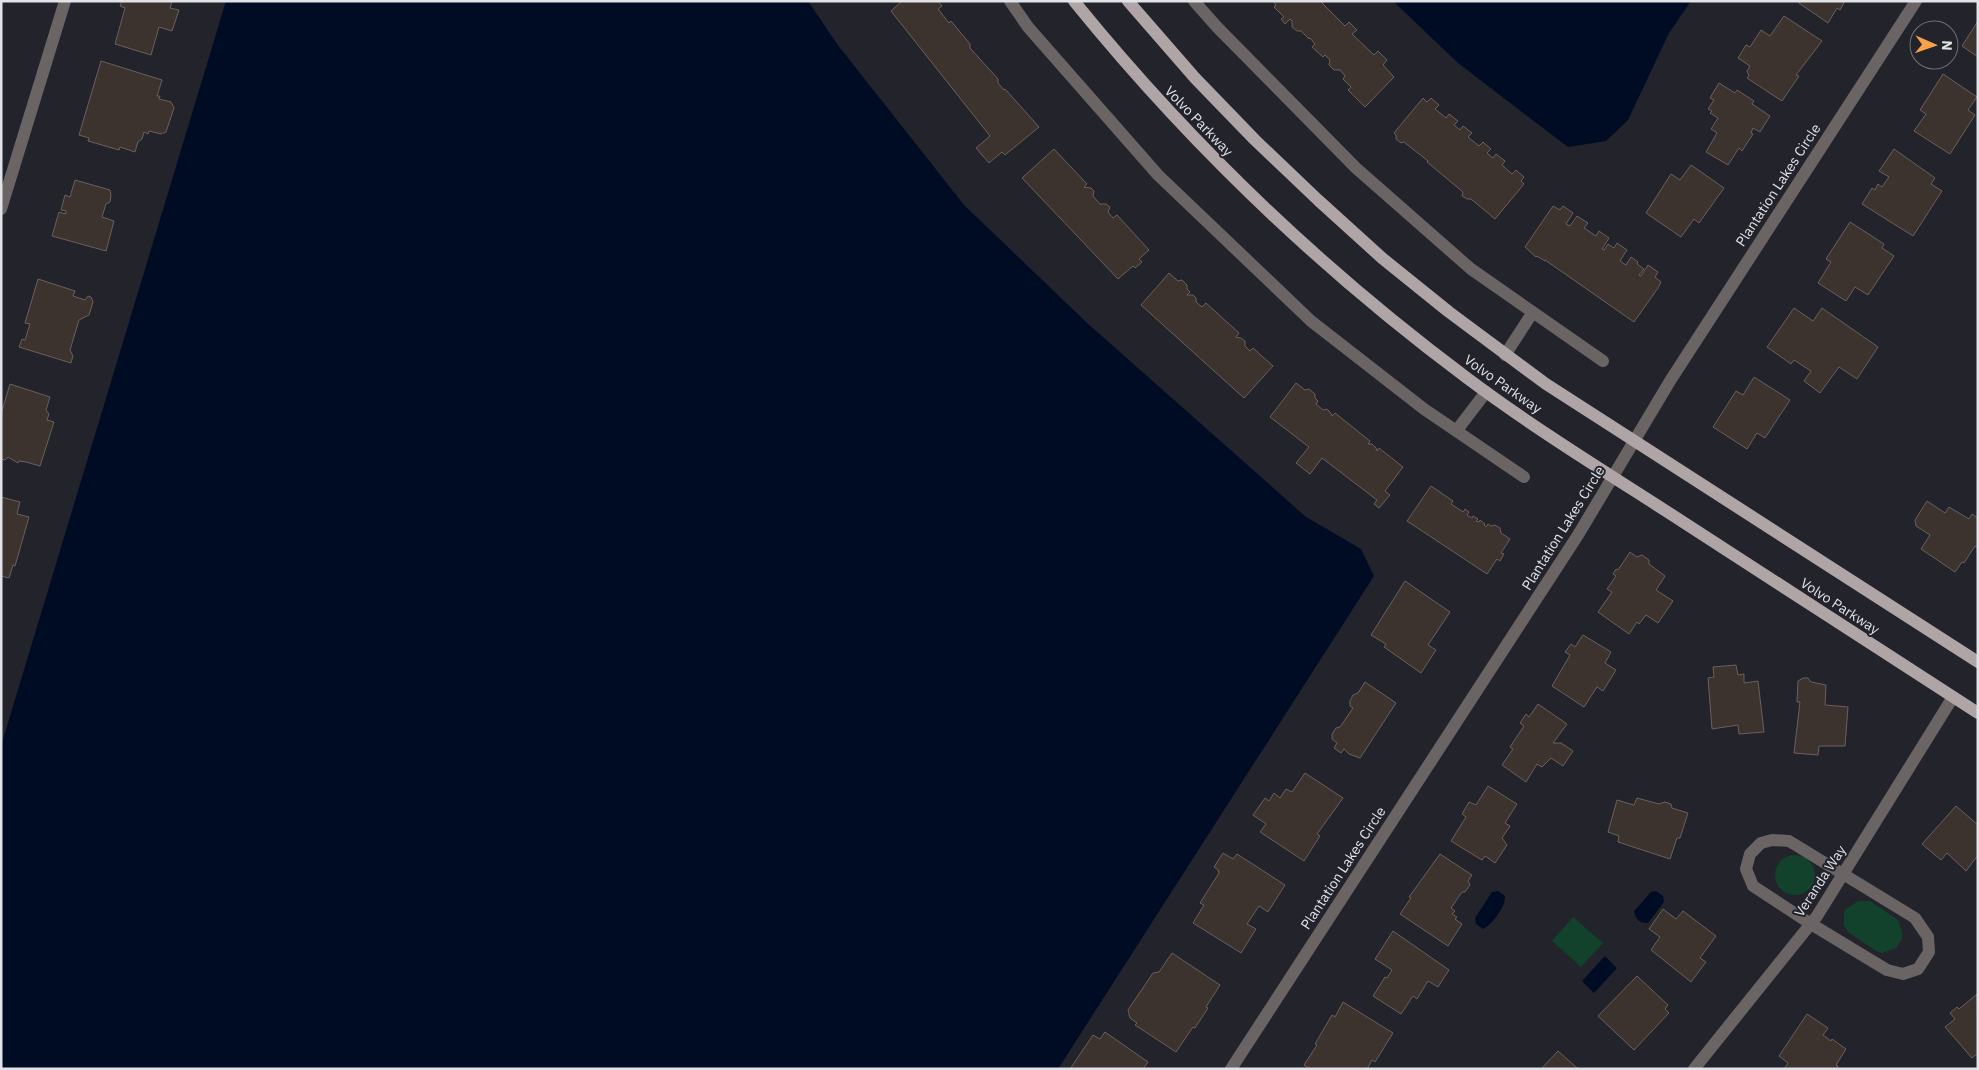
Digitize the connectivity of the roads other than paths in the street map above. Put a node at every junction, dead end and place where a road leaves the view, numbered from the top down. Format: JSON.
{"nodes":[{"id":1,"x":64,"y":1,"type":"edge"},
{"id":2,"x":1010,"y":1,"type":"edge"},
{"id":3,"x":1074,"y":1,"type":"edge"},
{"id":4,"x":1128,"y":1,"type":"edge"},
{"id":5,"x":1194,"y":1,"type":"edge"},
{"id":6,"x":1916,"y":1,"type":"edge"},
{"id":7,"x":1,"y":209,"type":"edge"},
{"id":8,"x":1533,"y":312,"type":"junction"},
{"id":9,"x":1505,"y":355,"type":"junction"},
{"id":10,"x":1603,"y":361,"type":"dead end"},
{"id":11,"x":1486,"y":392,"type":"junction"},
{"id":12,"x":1458,"y":430,"type":"junction"},
{"id":13,"x":1634,"y":441,"type":"junction"},
{"id":14,"x":1524,"y":477,"type":"dead end"},
{"id":15,"x":1613,"y":477,"type":"junction"},
{"id":16,"x":1977,"y":659,"type":"edge"},
{"id":17,"x":1952,"y":697,"type":"junction"},
{"id":18,"x":1978,"y":713,"type":"edge"},
{"id":19,"x":1844,"y":873,"type":"junction"},
{"id":20,"x":1811,"y":924,"type":"junction"},
{"id":21,"x":1231,"y":1069,"type":"edge"},
{"id":22,"x":1694,"y":1069,"type":"edge"}],
"edges":[{"from":1,"to":7,"type":"street"},
{"from":2,"to":12,"type":"street"},
{"from":3,"to":11,"type":"main road","name":"Volvo Parkway"},
{"from":4,"to":9,"type":"main road","name":"Volvo Parkway"},
{"from":5,"to":8,"type":"street"},
{"from":6,"to":13,"type":"street","name":"Plantation Lakes Circle"},
{"from":8,"to":9,"type":"street"},
{"from":8,"to":10,"type":"street"},
{"from":9,"to":13,"type":"main road","name":"Volvo Parkway"},
{"from":11,"to":12,"type":"street"},
{"from":11,"to":15,"type":"main road","name":"Volvo Parkway"},
{"from":12,"to":14,"type":"street"},
{"from":13,"to":15,"type":"street","name":"Plantation Lakes Circle"},
{"from":13,"to":16,"type":"main road","name":"Volvo Parkway"},
{"from":15,"to":17,"type":"main road","name":"Volvo Parkway"},
{"from":15,"to":21,"type":"street","name":"Plantation Lakes Circle"},
{"from":17,"to":18,"type":"main road","name":"Volvo Parkway"},
{"from":17,"to":19,"type":"street","name":"Veranda Way"},
{"from":19,"to":20,"type":"street","name":"Veranda Way"},
{"from":19,"to":20,"type":"street"},
{"from":19,"to":20,"type":"street"},
{"from":20,"to":22,"type":"street","name":"Veranda Way"}]}
